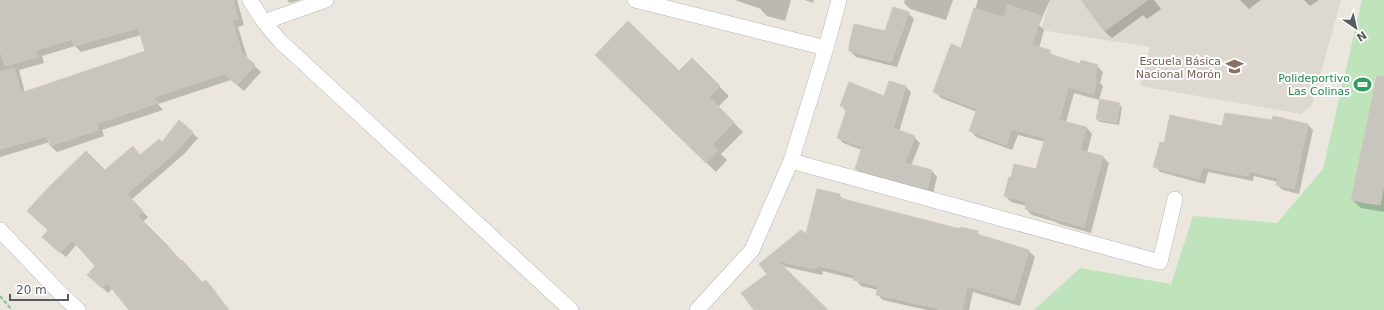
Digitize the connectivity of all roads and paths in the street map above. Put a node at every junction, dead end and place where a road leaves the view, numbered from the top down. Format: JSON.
{"nodes":[{"id":1,"x":250,"y":0,"type":"edge"},
{"id":2,"x":326,"y":0,"type":"edge"},
{"id":3,"x":635,"y":0,"type":"edge"},
{"id":4,"x":839,"y":0,"type":"edge"},
{"id":5,"x":264,"y":22,"type":"junction"},
{"id":6,"x":826,"y":48,"type":"junction"},
{"id":7,"x":791,"y":161,"type":"junction"},
{"id":8,"x":1175,"y":199,"type":"dead end"},
{"id":9,"x":0,"y":230,"type":"edge"},
{"id":10,"x":0,"y":296,"type":"edge"},
{"id":11,"x":12,"y":310,"type":"edge"},
{"id":12,"x":78,"y":310,"type":"edge"},
{"id":13,"x":571,"y":310,"type":"edge"},
{"id":14,"x":697,"y":310,"type":"edge"}],
"edges":[{"from":1,"to":5,"type":"street"},
{"from":2,"to":5,"type":"street"},
{"from":3,"to":6,"type":"street"},
{"from":4,"to":6,"type":"street"},
{"from":5,"to":13,"type":"street"},
{"from":6,"to":7,"type":"street"},
{"from":7,"to":8,"type":"street"},
{"from":7,"to":14,"type":"street"},
{"from":9,"to":12,"type":"street"},
{"from":10,"to":11,"type":"path"}]}
